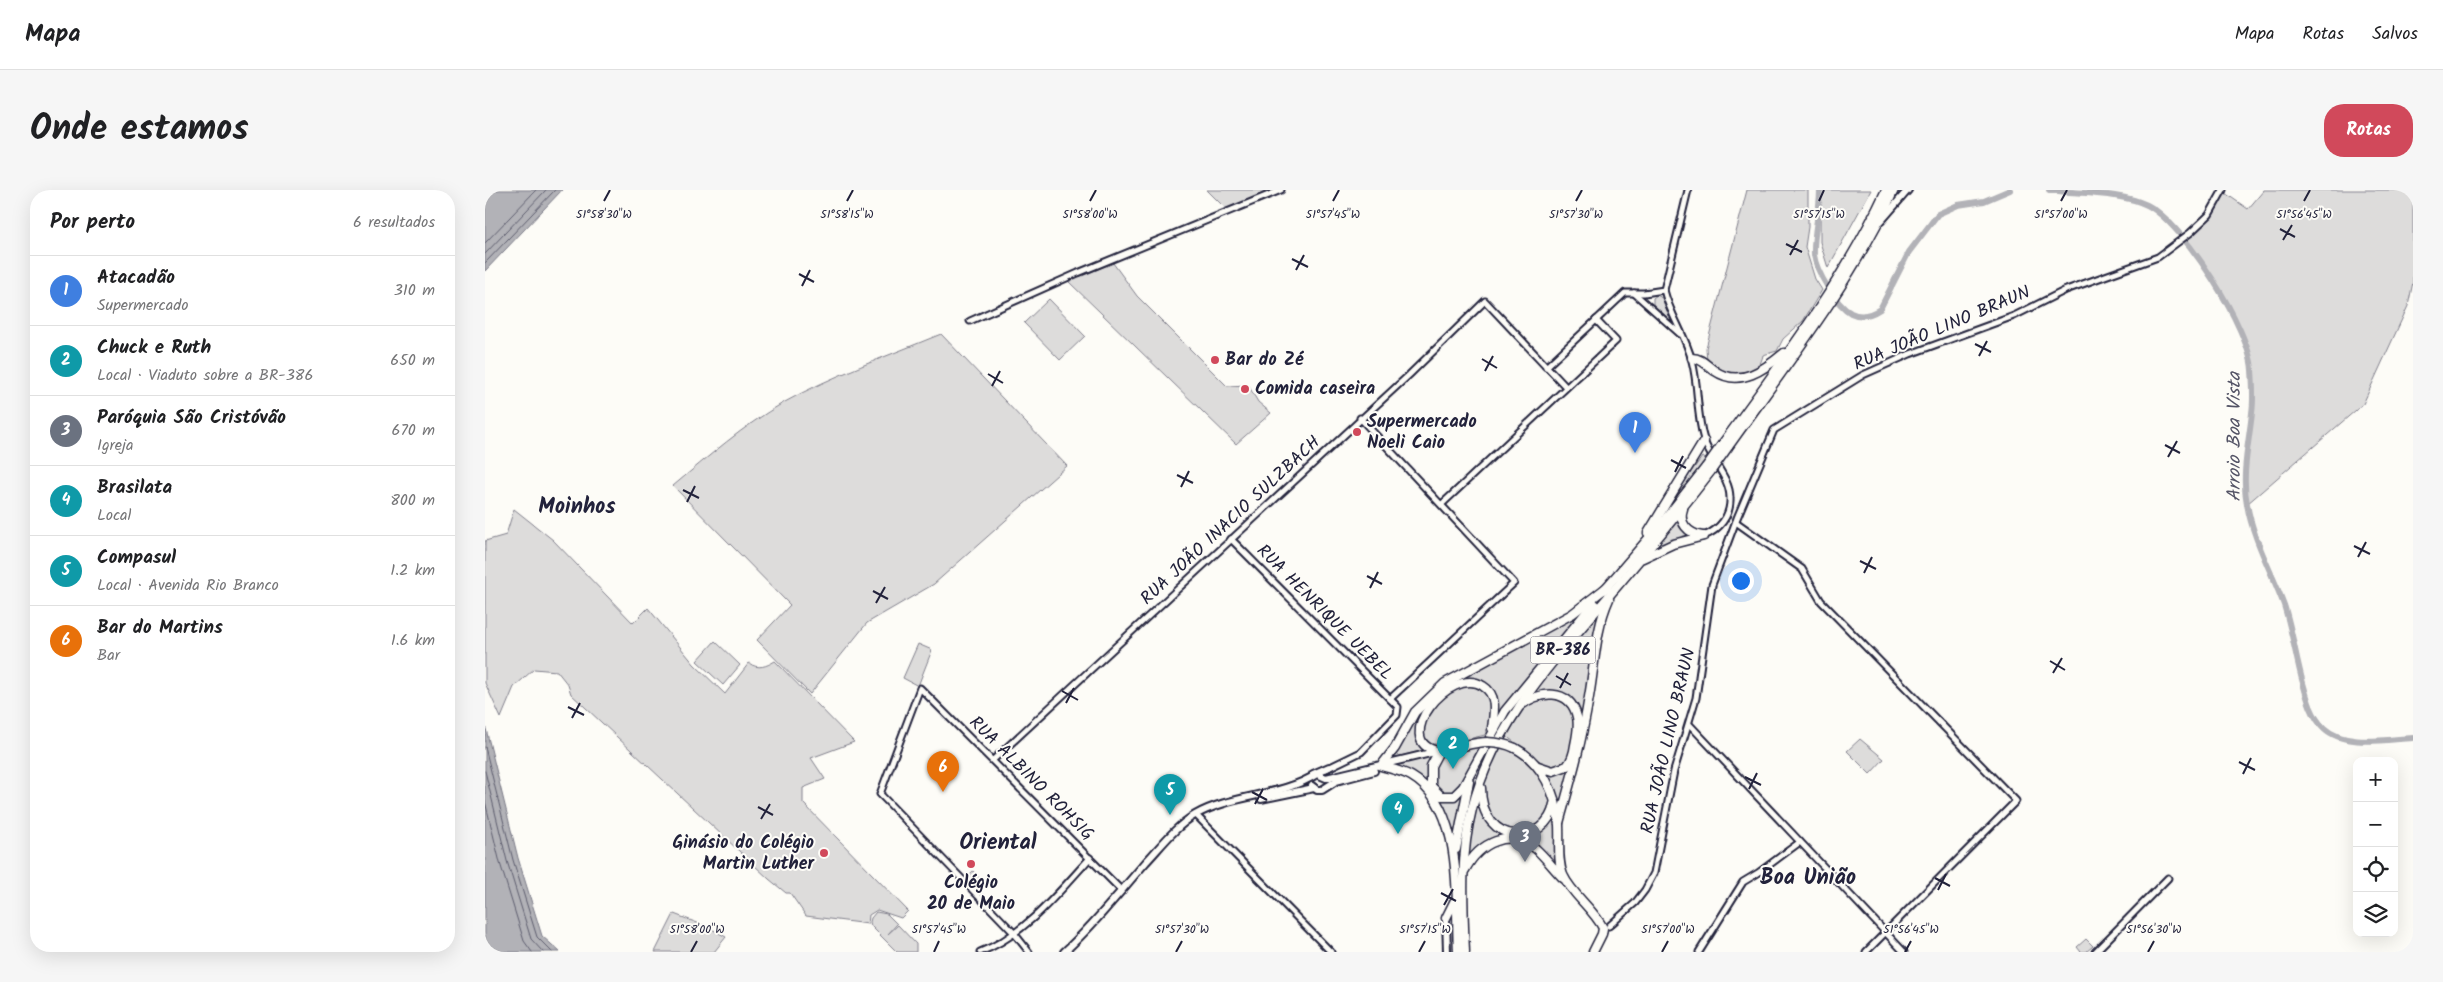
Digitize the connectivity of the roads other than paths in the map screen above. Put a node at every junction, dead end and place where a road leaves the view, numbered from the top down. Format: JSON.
{"nodes":[{"id":1,"x":1281,"y":190,"type":"edge"},
{"id":2,"x":1688,"y":190,"type":"edge"},
{"id":3,"x":1894,"y":190,"type":"edge"},
{"id":4,"x":1908,"y":190,"type":"edge"},
{"id":5,"x":2223,"y":190,"type":"edge"},
{"id":6,"x":1885,"y":192,"type":"edge"},
{"id":7,"x":1873,"y":229,"type":"junction"},
{"id":8,"x":1852,"y":261,"type":"junction"},
{"id":9,"x":1664,"y":290,"type":"junction"},
{"id":10,"x":1633,"y":293,"type":"junction"},
{"id":11,"x":1650,"y":293,"type":"junction"},
{"id":12,"x":1647,"y":305,"type":"junction"},
{"id":13,"x":1819,"y":316,"type":"junction"},
{"id":14,"x":1596,"y":320,"type":"junction"},
{"id":15,"x":970,"y":321,"type":"dead end"},
{"id":16,"x":1682,"y":336,"type":"junction"},
{"id":17,"x":1795,"y":343,"type":"junction"},
{"id":18,"x":1691,"y":356,"type":"junction"},
{"id":19,"x":1546,"y":367,"type":"junction"},
{"id":20,"x":1565,"y":388,"type":"junction"},
{"id":21,"x":1361,"y":418,"type":"junction"},
{"id":22,"x":1704,"y":441,"type":"junction"},
{"id":23,"x":1726,"y":445,"type":"junction"},
{"id":24,"x":1708,"y":469,"type":"junction"},
{"id":25,"x":1678,"y":473,"type":"dead end"},
{"id":26,"x":1677,"y":487,"type":"junction"},
{"id":27,"x":1442,"y":504,"type":"junction"},
{"id":28,"x":1685,"y":505,"type":"junction"},
{"id":29,"x":1736,"y":522,"type":"junction"},
{"id":30,"x":1704,"y":536,"type":"junction"},
{"id":31,"x":1231,"y":539,"type":"junction"},
{"id":32,"x":1639,"y":550,"type":"junction"},
{"id":33,"x":1639,"y":560,"type":"junction"},
{"id":34,"x":1610,"y":589,"type":"junction"},
{"id":35,"x":1390,"y":699,"type":"junction"},
{"id":36,"x":1515,"y":711,"type":"junction"},
{"id":37,"x":1689,"y":724,"type":"junction"},
{"id":38,"x":1491,"y":732,"type":"junction"},
{"id":39,"x":1439,"y":751,"type":"junction"},
{"id":40,"x":993,"y":760,"type":"junction"},
{"id":41,"x":1330,"y":766,"type":"junction"},
{"id":42,"x":1381,"y":766,"type":"junction"},
{"id":43,"x":1537,"y":766,"type":"junction"},
{"id":44,"x":1470,"y":775,"type":"junction"},
{"id":45,"x":1325,"y":777,"type":"junction"},
{"id":46,"x":1311,"y":778,"type":"junction"},
{"id":47,"x":1482,"y":780,"type":"junction"},
{"id":48,"x":1327,"y":786,"type":"junction"},
{"id":49,"x":1314,"y":788,"type":"junction"},
{"id":50,"x":1554,"y":802,"type":"junction"},
{"id":51,"x":1197,"y":816,"type":"junction"},
{"id":52,"x":1559,"y":823,"type":"junction"},
{"id":53,"x":1800,"y":842,"type":"junction"},
{"id":54,"x":1090,"y":858,"type":"junction"},
{"id":55,"x":1455,"y":866,"type":"junction"},
{"id":56,"x":1463,"y":874,"type":"junction"},
{"id":57,"x":2168,"y":878,"type":"dead end"},
{"id":58,"x":1566,"y":882,"type":"junction"},
{"id":59,"x":1121,"y":890,"type":"junction"},
{"id":60,"x":1455,"y":898,"type":"junction"},
{"id":61,"x":1582,"y":900,"type":"junction"},
{"id":62,"x":1446,"y":918,"type":"joint"},
{"id":63,"x":1606,"y":928,"type":"junction"},
{"id":64,"x":1014,"y":933,"type":"junction"},
{"id":65,"x":1885,"y":933,"type":"junction"},
{"id":66,"x":980,"y":952,"type":"edge"},
{"id":67,"x":1029,"y":952,"type":"edge"},
{"id":68,"x":1064,"y":952,"type":"edge"},
{"id":69,"x":1070,"y":952,"type":"edge"},
{"id":70,"x":1331,"y":952,"type":"edge"},
{"id":71,"x":1447,"y":952,"type":"edge"},
{"id":72,"x":1463,"y":952,"type":"edge"},
{"id":73,"x":1593,"y":952,"type":"edge"},
{"id":74,"x":1699,"y":952,"type":"edge"},
{"id":75,"x":1866,"y":952,"type":"edge"},
{"id":76,"x":1904,"y":952,"type":"edge"},
{"id":77,"x":2095,"y":952,"type":"edge"}],
"edges":[{"from":1,"to":15,"type":"street"},
{"from":2,"to":9,"type":"street"},
{"from":3,"to":7,"type":"highway","number":"BR-386"},
{"from":4,"to":7,"type":"main road"},
{"from":5,"to":29,"type":"street","name":"RUA JOÃO LINO BRAUN"},
{"from":6,"to":8,"type":"highway","number":"BR-386"},
{"from":7,"to":8,"type":"highway","number":"BR-386"},
{"from":8,"to":13,"type":"highway","number":"BR-386"},
{"from":9,"to":11,"type":"street"},
{"from":9,"to":16,"type":"street"},
{"from":10,"to":11,"type":"street"},
{"from":10,"to":12,"type":"street"},
{"from":10,"to":14,"type":"street"},
{"from":11,"to":12,"type":"street"},
{"from":12,"to":16,"type":"street"},
{"from":13,"to":17,"type":"highway","number":"BR-386"},
{"from":13,"to":23,"type":"highway","number":"BR-386"},
{"from":14,"to":19,"type":"street"},
{"from":14,"to":20,"type":"street"},
{"from":16,"to":18,"type":"street"},
{"from":17,"to":18,"type":"highway"},
{"from":17,"to":23,"type":"highway","number":"BR-386"},
{"from":18,"to":22,"type":"street"},
{"from":19,"to":20,"type":"street"},
{"from":19,"to":21,"type":"street","name":"RUA JOÃO INACIO SULZBACH"},
{"from":20,"to":27,"type":"street"},
{"from":21,"to":27,"type":"street"},
{"from":21,"to":31,"type":"street","name":"RUA JOÃO INACIO SULZBACH"},
{"from":22,"to":26,"type":"highway"},
{"from":22,"to":30,"type":"street"},
{"from":23,"to":24,"type":"highway","number":"BR-386","bridge":true},
{"from":24,"to":28,"type":"highway","number":"BR-386"},
{"from":24,"to":32,"type":"highway","number":"BR-386"},
{"from":25,"to":26,"type":"highway"},
{"from":26,"to":32,"type":"highway"},
{"from":27,"to":35,"type":"street"},
{"from":28,"to":30,"type":"highway"},
{"from":28,"to":33,"type":"highway","number":"BR-386"},
{"from":29,"to":37,"type":"street","name":"RUA JOÃO LINO BRAUN"},
{"from":29,"to":65,"type":"street"},
{"from":30,"to":33,"type":"highway"},
{"from":31,"to":35,"type":"street","name":"RUA HENRIQUE UEBEL"},
{"from":31,"to":40,"type":"street","name":"RUA JOÃO INACIO SULZBACH"},
{"from":32,"to":34,"type":"highway","number":"BR-386"},
{"from":33,"to":34,"type":"highway","number":"BR-386"},
{"from":34,"to":36,"type":"highway","number":"BR-386"},
{"from":34,"to":38,"type":"highway","number":"BR-386"},
{"from":34,"to":42,"type":"highway"},
{"from":34,"to":52,"type":"highway"},
{"from":35,"to":41,"type":"street","name":"RUA HENRIQUE UEBEL"},
{"from":36,"to":43,"type":"highway"},
{"from":36,"to":47,"type":"highway","number":"BR-386"},
{"from":37,"to":53,"type":"street"},
{"from":37,"to":63,"type":"street","name":"RUA JOÃO LINO BRAUN"},
{"from":38,"to":39,"type":"highway"},
{"from":38,"to":44,"type":"highway","number":"BR-386"},
{"from":39,"to":42,"type":"main road"},
{"from":39,"to":43,"type":"highway","bridge":true},
{"from":39,"to":44,"type":"highway"},
{"from":40,"to":54,"type":"street","name":"RUA ALBINO ROHSIG"},
{"from":40,"to":64,"type":"street","name":"RUA ALBINO ROHSIG"},
{"from":41,"to":45,"type":"street"},
{"from":41,"to":46,"type":"street"},
{"from":41,"to":46,"type":"main road"},
{"from":42,"to":45,"type":"main road"},
{"from":42,"to":48,"type":"main road"},
{"from":42,"to":55,"type":"highway"},
{"from":43,"to":50,"type":"highway"},
{"from":44,"to":55,"type":"highway","number":"BR-386"},
{"from":45,"to":46,"type":"main road"},
{"from":45,"to":48,"type":"main road"},
{"from":46,"to":49,"type":"main road"},
{"from":46,"to":51,"type":"main road"},
{"from":47,"to":50,"type":"highway"},
{"from":47,"to":56,"type":"highway","number":"BR-386"},
{"from":48,"to":49,"type":"main road"},
{"from":49,"to":51,"type":"main road"},
{"from":50,"to":52,"type":"highway"},
{"from":51,"to":59,"type":"main road"},
{"from":51,"to":69,"type":"main road"},
{"from":51,"to":70,"type":"street"},
{"from":52,"to":58,"type":"highway"},
{"from":53,"to":65,"type":"street"},
{"from":53,"to":74,"type":"street"},
{"from":54,"to":59,"type":"street","name":"RUA ALBINO ROHSIG"},
{"from":54,"to":64,"type":"street"},
{"from":55,"to":60,"type":"highway","number":"BR-386"},
{"from":56,"to":58,"type":"highway"},
{"from":56,"to":72,"type":"highway","number":"BR-386"},
{"from":57,"to":77,"type":"street"},
{"from":58,"to":61,"type":"highway"},
{"from":59,"to":68,"type":"main road"},
{"from":60,"to":62,"type":"highway"},
{"from":60,"to":72,"type":"highway","number":"BR-386"},
{"from":61,"to":63,"type":"highway"},
{"from":61,"to":63,"type":"highway"},
{"from":62,"to":71,"type":"main road"},
{"from":63,"to":73,"type":"highway"},
{"from":64,"to":66,"type":"street"},
{"from":64,"to":67,"type":"street"},
{"from":65,"to":75,"type":"street"},
{"from":65,"to":76,"type":"street"}]}
